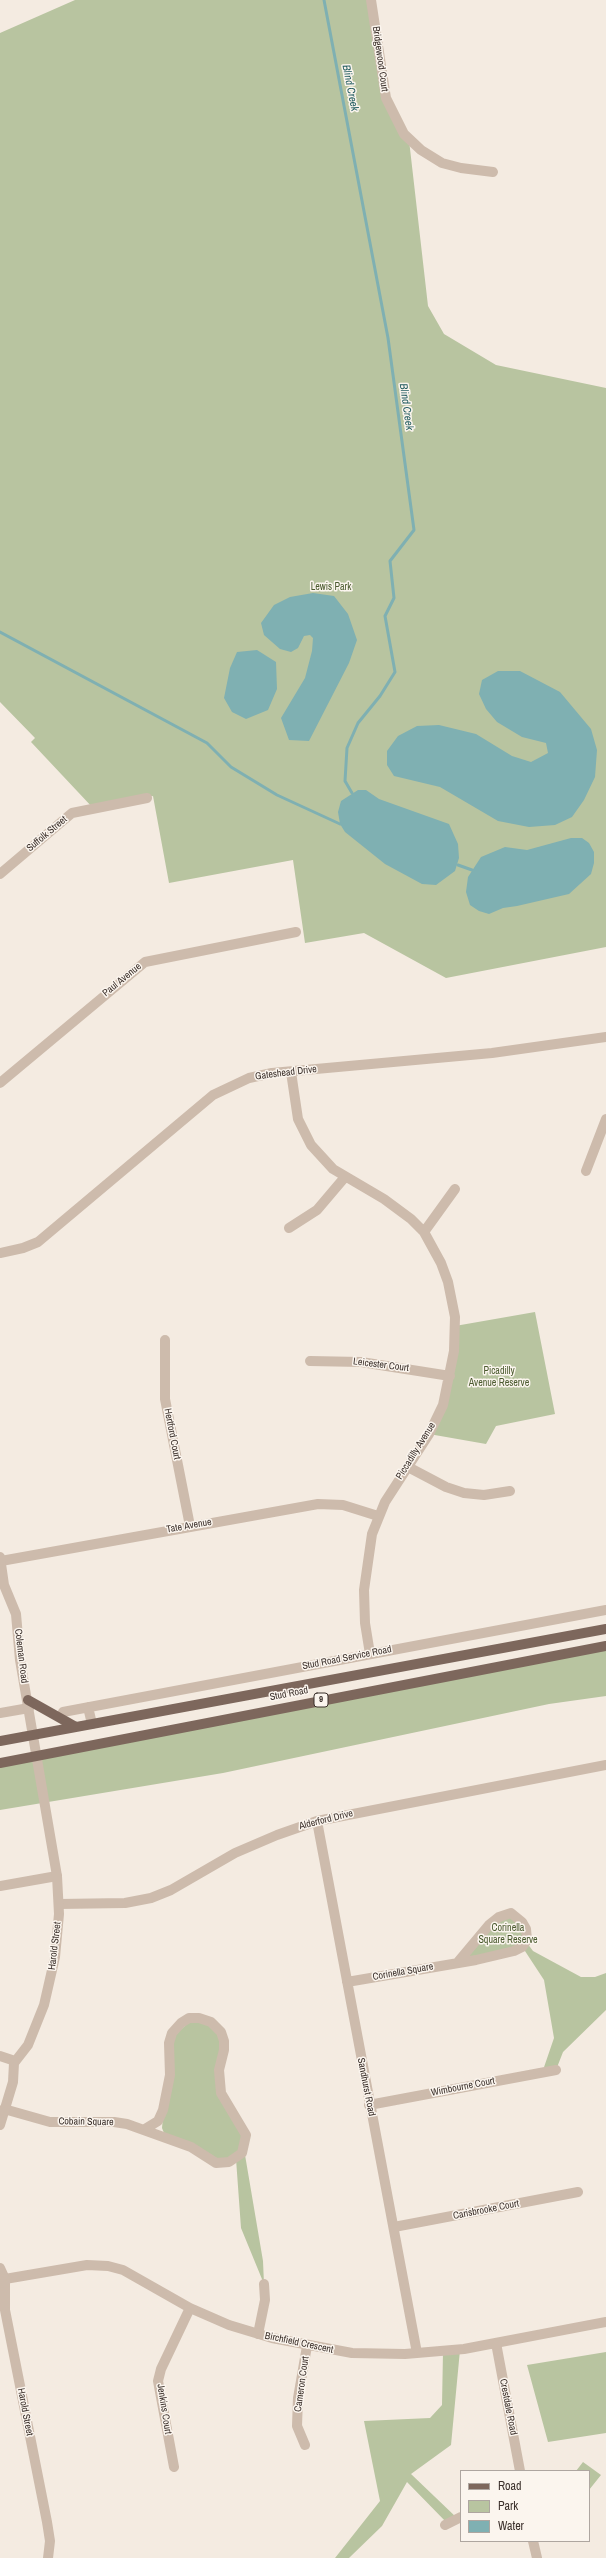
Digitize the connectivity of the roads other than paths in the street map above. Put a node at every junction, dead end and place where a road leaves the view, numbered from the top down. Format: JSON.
{"nodes":[{"id":1,"x":371,"y":0,"type":"edge"},
{"id":2,"x":493,"y":172,"type":"dead end"},
{"id":3,"x":147,"y":798,"type":"dead end"},
{"id":4,"x":0,"y":874,"type":"edge"},
{"id":5,"x":296,"y":932,"type":"dead end"},
{"id":6,"x":606,"y":1037,"type":"edge"},
{"id":7,"x":292,"y":1072,"type":"junction"},
{"id":8,"x":0,"y":1083,"type":"edge"},
{"id":9,"x":606,"y":1119,"type":"edge"},
{"id":10,"x":586,"y":1171,"type":"dead end"},
{"id":11,"x":345,"y":1177,"type":"junction"},
{"id":12,"x":455,"y":1189,"type":"dead end"},
{"id":13,"x":289,"y":1228,"type":"dead end"},
{"id":14,"x":424,"y":1232,"type":"junction"},
{"id":15,"x":0,"y":1253,"type":"edge"},
{"id":16,"x":166,"y":1340,"type":"dead end"},
{"id":17,"x":310,"y":1361,"type":"dead end"},
{"id":18,"x":450,"y":1376,"type":"junction"},
{"id":19,"x":408,"y":1467,"type":"junction"},
{"id":20,"x":510,"y":1491,"type":"dead end"},
{"id":21,"x":378,"y":1516,"type":"junction"},
{"id":22,"x":190,"y":1526,"type":"junction"},
{"id":23,"x":0,"y":1559,"type":"edge"},
{"id":24,"x":606,"y":1610,"type":"edge"},
{"id":25,"x":606,"y":1629,"type":"edge"},
{"id":26,"x":606,"y":1646,"type":"edge"},
{"id":27,"x":370,"y":1654,"type":"junction"},
{"id":28,"x":28,"y":1704,"type":"junction"},
{"id":29,"x":88,"y":1707,"type":"junction"},
{"id":30,"x":63,"y":1712,"type":"dead end"},
{"id":31,"x":0,"y":1713,"type":"edge"},
{"id":32,"x":92,"y":1724,"type":"junction"},
{"id":33,"x":76,"y":1727,"type":"junction"},
{"id":34,"x":34,"y":1734,"type":"junction"},
{"id":35,"x":0,"y":1741,"type":"edge"},
{"id":36,"x":37,"y":1757,"type":"junction"},
{"id":37,"x":0,"y":1763,"type":"edge"},
{"id":38,"x":606,"y":1766,"type":"edge"},
{"id":39,"x":317,"y":1821,"type":"junction"},
{"id":40,"x":57,"y":1876,"type":"junction"},
{"id":41,"x":0,"y":1886,"type":"edge"},
{"id":42,"x":59,"y":1904,"type":"junction"},
{"id":43,"x":458,"y":1962,"type":"junction"},
{"id":44,"x":347,"y":1982,"type":"junction"},
{"id":45,"x":0,"y":2056,"type":"edge"},
{"id":46,"x":15,"y":2061,"type":"junction"},
{"id":47,"x":556,"y":2070,"type":"dead end"},
{"id":48,"x":370,"y":2105,"type":"junction"},
{"id":49,"x":4,"y":2109,"type":"junction"},
{"id":50,"x":161,"y":2117,"type":"junction"},
{"id":51,"x":0,"y":2125,"type":"edge"},
{"id":52,"x":145,"y":2129,"type":"junction"},
{"id":53,"x":168,"y":2140,"type":"junction"},
{"id":54,"x":578,"y":2192,"type":"dead end"},
{"id":55,"x":394,"y":2227,"type":"junction"},
{"id":56,"x":0,"y":2268,"type":"edge"},
{"id":57,"x":5,"y":2279,"type":"junction"},
{"id":58,"x":264,"y":2284,"type":"dead end"},
{"id":59,"x":190,"y":2308,"type":"junction"},
{"id":60,"x":606,"y":2322,"type":"edge"},
{"id":61,"x":258,"y":2334,"type":"junction"},
{"id":62,"x":496,"y":2343,"type":"junction"},
{"id":63,"x":307,"y":2346,"type":"junction"},
{"id":64,"x":417,"y":2353,"type":"junction"},
{"id":65,"x":304,"y":2445,"type":"dead end"},
{"id":66,"x":174,"y":2467,"type":"dead end"},
{"id":67,"x":520,"y":2470,"type":"edge"},
{"id":68,"x":460,"y":2518,"type":"edge"},
{"id":69,"x":445,"y":2525,"type":"dead end"},
{"id":70,"x":533,"y":2542,"type":"edge"},
{"id":71,"x":48,"y":2558,"type":"edge"},
{"id":72,"x":537,"y":2558,"type":"edge"}],
"edges":[{"from":1,"to":2,"type":"street","name":"Bridgewood Court"},
{"from":3,"to":4,"type":"street","name":"Suffolk Street"},
{"from":5,"to":8,"type":"street","name":"Paul Avenue"},
{"from":6,"to":7,"type":"street","name":"Gateshead Drive"},
{"from":7,"to":11,"type":"street","name":"Piccadilly Avenue"},
{"from":7,"to":15,"type":"street","name":"Gateshead Drive"},
{"from":9,"to":10,"type":"street"},
{"from":11,"to":13,"type":"street"},
{"from":11,"to":14,"type":"street","name":"Piccadilly Avenue"},
{"from":12,"to":14,"type":"street"},
{"from":14,"to":18,"type":"street","name":"Piccadilly Avenue"},
{"from":16,"to":22,"type":"street","name":"Hertford Court"},
{"from":17,"to":18,"type":"street","name":"Leicester Court"},
{"from":18,"to":19,"type":"street","name":"Piccadilly Avenue"},
{"from":19,"to":20,"type":"street"},
{"from":19,"to":21,"type":"street","name":"Piccadilly Avenue"},
{"from":21,"to":22,"type":"street","name":"Tate Avenue"},
{"from":21,"to":27,"type":"street","name":"Piccadilly Avenue"},
{"from":22,"to":23,"type":"street","name":"Tate Avenue"},
{"from":23,"to":28,"type":"street","name":"Coleman Road"},
{"from":24,"to":27,"type":"street","name":"Stud Road Service Road"},
{"from":25,"to":32,"type":"main road","name":"Stud Road","number":"9"},
{"from":26,"to":36,"type":"main road","name":"Stud Road","number":"9"},
{"from":27,"to":29,"type":"street","name":"Stud Road Service Road"},
{"from":28,"to":31,"type":"street"},
{"from":28,"to":33,"type":"main road"},
{"from":28,"to":34,"type":"street","name":"Coleman Road"},
{"from":29,"to":30,"type":"street","name":"Stud Road Service Road"},
{"from":29,"to":32,"type":"street"},
{"from":32,"to":33,"type":"main road","name":"Stud Road","number":"9"},
{"from":33,"to":34,"type":"main road","name":"Stud Road","number":"9"},
{"from":34,"to":35,"type":"main road","name":"Stud Road","number":"9"},
{"from":34,"to":36,"type":"street","name":"Coleman Road"},
{"from":36,"to":37,"type":"main road","name":"Stud Road","number":"9"},
{"from":36,"to":40,"type":"street","name":"Harold Street"},
{"from":38,"to":39,"type":"street","name":"Alderford Drive"},
{"from":39,"to":42,"type":"street","name":"Alderford Drive"},
{"from":39,"to":44,"type":"street","name":"Sandhurst Road"},
{"from":40,"to":41,"type":"street"},
{"from":40,"to":42,"type":"street","name":"Harold Street"},
{"from":42,"to":46,"type":"street","name":"Harold Street"},
{"from":43,"to":43,"type":"street","name":"Corinella Square"},
{"from":43,"to":44,"type":"street","name":"Corinella Square"},
{"from":44,"to":48,"type":"street","name":"Sandhurst Road"},
{"from":45,"to":46,"type":"street"},
{"from":46,"to":49,"type":"street"},
{"from":47,"to":48,"type":"street","name":"Wimbourne Court"},
{"from":48,"to":55,"type":"street","name":"Sandhurst Road"},
{"from":49,"to":51,"type":"street"},
{"from":49,"to":52,"type":"street","name":"Cobain Square"},
{"from":50,"to":52,"type":"street"},
{"from":50,"to":53,"type":"street","name":"Cobain Square"},
{"from":50,"to":53,"type":"street","name":"Cobain Square"},
{"from":52,"to":53,"type":"street","name":"Cobain Square"},
{"from":54,"to":55,"type":"street","name":"Carisbrooke Court"},
{"from":55,"to":64,"type":"street","name":"Sandhurst Road"},
{"from":56,"to":57,"type":"street","name":"Harold Street"},
{"from":57,"to":59,"type":"street","name":"Birchfield Crescent"},
{"from":57,"to":71,"type":"street","name":"Harold Street"},
{"from":58,"to":61,"type":"street"},
{"from":59,"to":61,"type":"street","name":"Birchfield Crescent"},
{"from":59,"to":66,"type":"street","name":"Jenkins Court"},
{"from":60,"to":62,"type":"street","name":"Birchfield Crescent"},
{"from":61,"to":63,"type":"street","name":"Birchfield Crescent"},
{"from":62,"to":64,"type":"street","name":"Birchfield Crescent"},
{"from":62,"to":67,"type":"street","name":"Crestdale Road"},
{"from":63,"to":64,"type":"street","name":"Birchfield Crescent"},
{"from":63,"to":65,"type":"street","name":"Cameron Court"},
{"from":68,"to":69,"type":"street"},
{"from":70,"to":72,"type":"street"}]}
